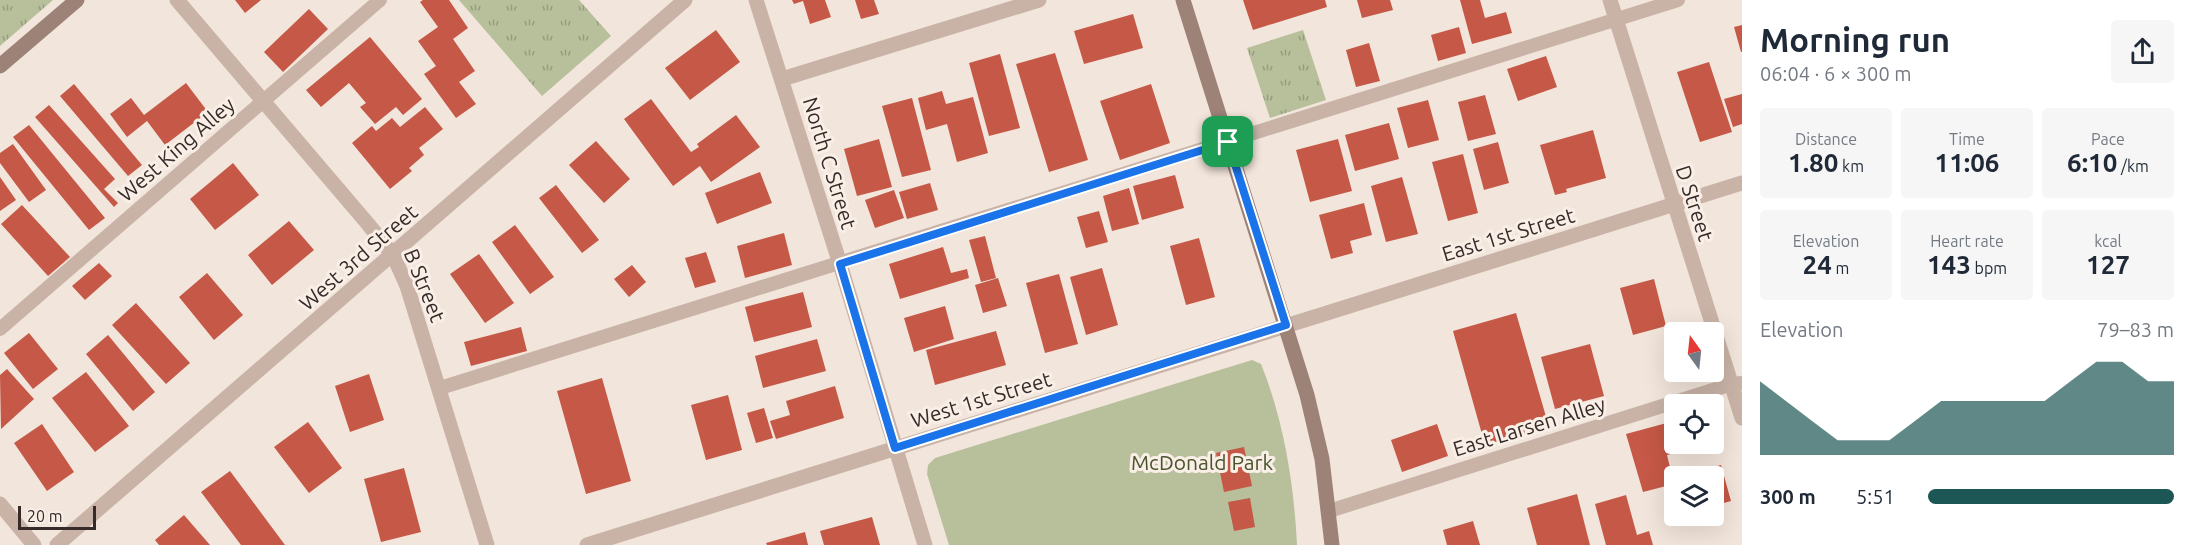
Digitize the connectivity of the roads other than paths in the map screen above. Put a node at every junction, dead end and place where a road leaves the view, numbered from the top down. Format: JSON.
{"nodes":[{"id":1,"x":77,"y":0,"type":"edge"},
{"id":2,"x":177,"y":0,"type":"edge"},
{"id":3,"x":380,"y":0,"type":"edge"},
{"id":4,"x":685,"y":0,"type":"edge"},
{"id":5,"x":756,"y":0,"type":"edge"},
{"id":6,"x":1039,"y":0,"type":"edge"},
{"id":7,"x":1183,"y":0,"type":"edge"},
{"id":8,"x":1610,"y":0,"type":"edge"},
{"id":9,"x":1678,"y":0,"type":"edge"},
{"id":10,"x":1616,"y":20,"type":"junction"},
{"id":11,"x":0,"y":66,"type":"edge"},
{"id":12,"x":782,"y":79,"type":"junction"},
{"id":13,"x":264,"y":101,"type":"junction"},
{"id":14,"x":1228,"y":142,"type":"junction"},
{"id":15,"x":1742,"y":183,"type":"edge"},
{"id":16,"x":1674,"y":205,"type":"junction"},
{"id":17,"x":393,"y":255,"type":"junction"},
{"id":18,"x":840,"y":264,"type":"junction"},
{"id":19,"x":1286,"y":325,"type":"junction"},
{"id":20,"x":0,"y":329,"type":"edge"},
{"id":21,"x":1737,"y":384,"type":"edge"},
{"id":22,"x":440,"y":388,"type":"junction"},
{"id":23,"x":1742,"y":418,"type":"edge"},
{"id":24,"x":895,"y":448,"type":"junction"},
{"id":25,"x":0,"y":504,"type":"edge"},
{"id":26,"x":1329,"y":511,"type":"junction"},
{"id":27,"x":34,"y":545,"type":"edge"},
{"id":28,"x":57,"y":545,"type":"edge"},
{"id":29,"x":487,"y":545,"type":"edge"},
{"id":30,"x":587,"y":545,"type":"edge"},
{"id":31,"x":925,"y":545,"type":"edge"},
{"id":32,"x":1332,"y":545,"type":"edge"}],
"edges":[{"from":1,"to":11,"type":"street"},
{"from":2,"to":13,"type":"street","name":"B Street"},
{"from":3,"to":13,"type":"lane","name":"West King Alley"},
{"from":4,"to":17,"type":"street","name":"West 3rd Street"},
{"from":5,"to":12,"type":"street","name":"North C Street"},
{"from":6,"to":12,"type":"street"},
{"from":7,"to":14,"type":"street"},
{"from":8,"to":10,"type":"street","name":"D Street"},
{"from":9,"to":10,"type":"lane"},
{"from":10,"to":14,"type":"lane"},
{"from":10,"to":16,"type":"street","name":"D Street"},
{"from":12,"to":18,"type":"street","name":"North C Street"},
{"from":13,"to":17,"type":"street","name":"B Street"},
{"from":13,"to":20,"type":"lane","name":"West King Alley"},
{"from":14,"to":18,"type":"lane"},
{"from":14,"to":19,"type":"street"},
{"from":15,"to":16,"type":"street","name":"East 1st Street"},
{"from":16,"to":19,"type":"street","name":"East 1st Street"},
{"from":16,"to":21,"type":"street","name":"D Street"},
{"from":17,"to":22,"type":"street","name":"B Street"},
{"from":17,"to":28,"type":"street","name":"West 3rd Street"},
{"from":18,"to":22,"type":"lane"},
{"from":18,"to":24,"type":"street","name":"North C Street"},
{"from":19,"to":24,"type":"street","name":"West 1st Street"},
{"from":19,"to":26,"type":"street"},
{"from":21,"to":23,"type":"street","name":"D Street"},
{"from":21,"to":26,"type":"lane","name":"East Larsen Alley"},
{"from":22,"to":29,"type":"street","name":"B Street"},
{"from":24,"to":30,"type":"street","name":"West 1st Street"},
{"from":24,"to":31,"type":"street","name":"North C Street"},
{"from":25,"to":27,"type":"street"},
{"from":26,"to":32,"type":"street"}]}
